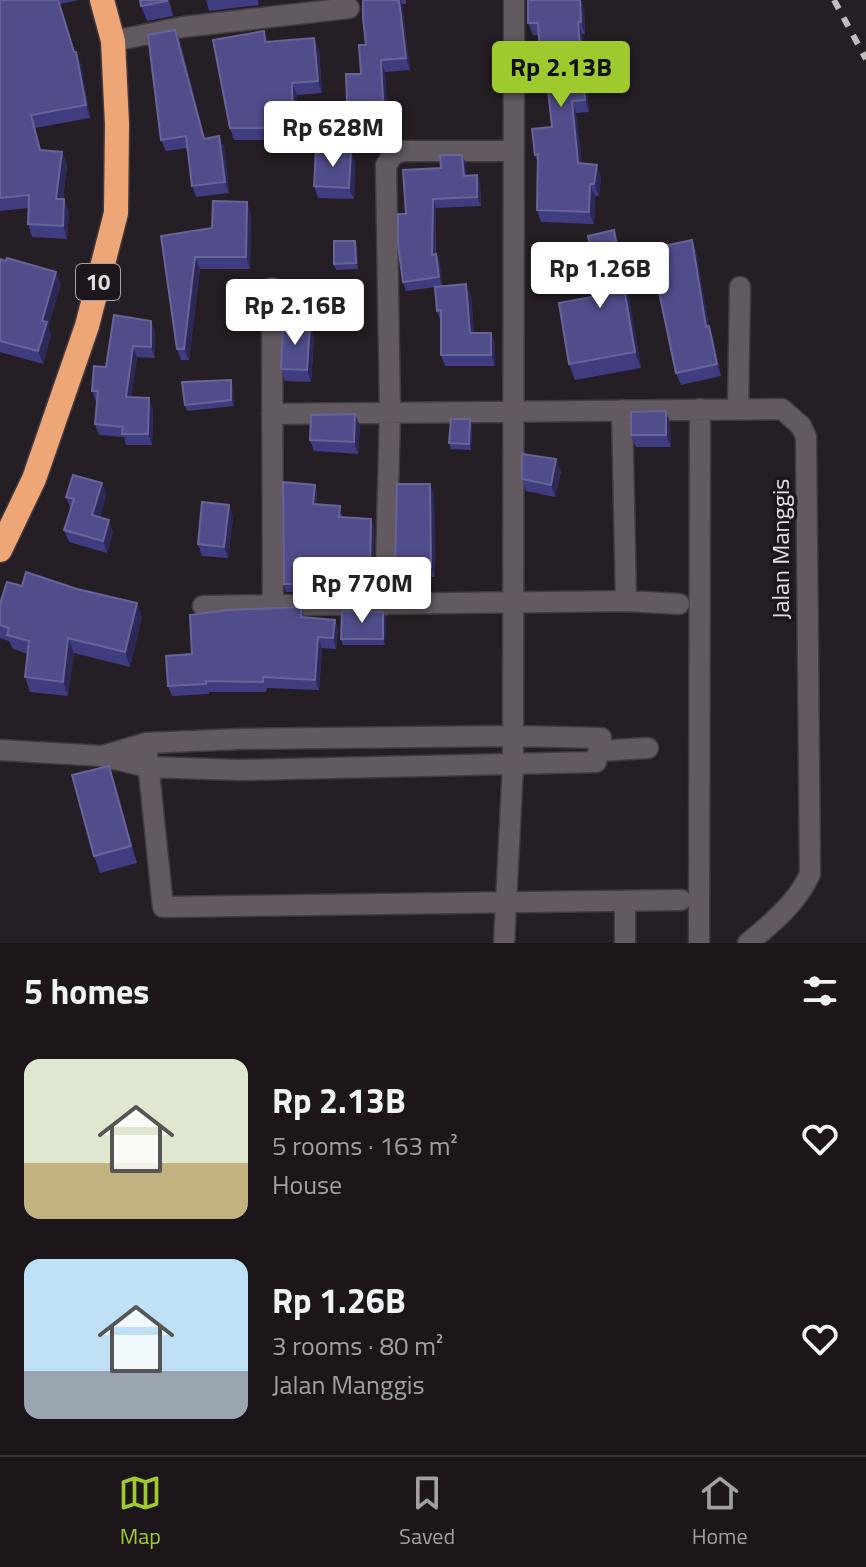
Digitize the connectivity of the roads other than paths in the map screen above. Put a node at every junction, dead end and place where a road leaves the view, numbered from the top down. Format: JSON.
{"nodes":[{"id":1,"x":102,"y":0,"type":"edge"},
{"id":2,"x":514,"y":0,"type":"edge"},
{"id":3,"x":349,"y":8,"type":"dead end"},
{"id":4,"x":113,"y":41,"type":"junction"},
{"id":5,"x":514,"y":151,"type":"junction"},
{"id":6,"x":740,"y":287,"type":"dead end"},
{"id":7,"x":272,"y":288,"type":"dead end"},
{"id":8,"x":700,"y":409,"type":"junction"},
{"id":9,"x":738,"y":409,"type":"junction"},
{"id":10,"x":622,"y":410,"type":"junction"},
{"id":11,"x":513,"y":412,"type":"junction"},
{"id":12,"x":390,"y":413,"type":"junction"},
{"id":13,"x":272,"y":414,"type":"junction"},
{"id":14,"x":0,"y":550,"type":"edge"},
{"id":15,"x":626,"y":601,"type":"junction"},
{"id":16,"x":513,"y":603,"type":"junction"},
{"id":17,"x":679,"y":604,"type":"dead end"},
{"id":18,"x":385,"y":605,"type":"junction"},
{"id":19,"x":203,"y":606,"type":"dead end"},
{"id":20,"x":273,"y":606,"type":"junction"},
{"id":21,"x":513,"y":736,"type":"junction"},
{"id":22,"x":337,"y":738,"type":"junction"},
{"id":23,"x":146,"y":743,"type":"junction"},
{"id":24,"x":648,"y":748,"type":"dead end"},
{"id":25,"x":0,"y":750,"type":"edge"},
{"id":26,"x":599,"y":750,"type":"junction"},
{"id":27,"x":102,"y":756,"type":"junction"},
{"id":28,"x":513,"y":765,"type":"junction"},
{"id":29,"x":148,"y":767,"type":"junction"},
{"id":30,"x":338,"y":769,"type":"junction"},
{"id":31,"x":681,"y":900,"type":"dead end"},
{"id":32,"x":625,"y":902,"type":"junction"},
{"id":33,"x":505,"y":904,"type":"junction"},
{"id":34,"x":504,"y":943,"type":"edge"},
{"id":35,"x":625,"y":943,"type":"edge"},
{"id":36,"x":699,"y":943,"type":"edge"},
{"id":37,"x":748,"y":943,"type":"edge"}],
"edges":[{"from":1,"to":4,"type":"highway","number":"10"},
{"from":2,"to":5,"type":"street"},
{"from":3,"to":4,"type":"street"},
{"from":4,"to":14,"type":"highway","number":"10"},
{"from":5,"to":11,"type":"street"},
{"from":5,"to":12,"type":"street"},
{"from":6,"to":9,"type":"street"},
{"from":7,"to":13,"type":"street"},
{"from":8,"to":9,"type":"street","name":"Jalan Manggis"},
{"from":8,"to":10,"type":"street","name":"Jalan Manggis"},
{"from":8,"to":36,"type":"street"},
{"from":9,"to":37,"type":"street","name":"Jalan Manggis"},
{"from":10,"to":11,"type":"street","name":"Jalan Manggis"},
{"from":10,"to":15,"type":"street"},
{"from":11,"to":12,"type":"street","name":"Jalan Manggis"},
{"from":11,"to":16,"type":"street"},
{"from":12,"to":13,"type":"street","name":"Jalan Manggis"},
{"from":12,"to":18,"type":"street"},
{"from":13,"to":20,"type":"street"},
{"from":15,"to":16,"type":"street"},
{"from":15,"to":17,"type":"street"},
{"from":16,"to":18,"type":"street"},
{"from":16,"to":21,"type":"street"},
{"from":18,"to":20,"type":"street"},
{"from":19,"to":20,"type":"street"},
{"from":21,"to":22,"type":"street"},
{"from":21,"to":26,"type":"street"},
{"from":21,"to":28,"type":"street"},
{"from":22,"to":23,"type":"street"},
{"from":22,"to":30,"type":"street"},
{"from":23,"to":27,"type":"street"},
{"from":23,"to":29,"type":"street"},
{"from":24,"to":26,"type":"street"},
{"from":25,"to":27,"type":"street"},
{"from":26,"to":28,"type":"street"},
{"from":27,"to":29,"type":"street"},
{"from":28,"to":30,"type":"street"},
{"from":28,"to":33,"type":"street"},
{"from":29,"to":30,"type":"street"},
{"from":29,"to":33,"type":"street"},
{"from":31,"to":32,"type":"street"},
{"from":32,"to":33,"type":"street"},
{"from":32,"to":35,"type":"street"},
{"from":33,"to":34,"type":"street"}]}
